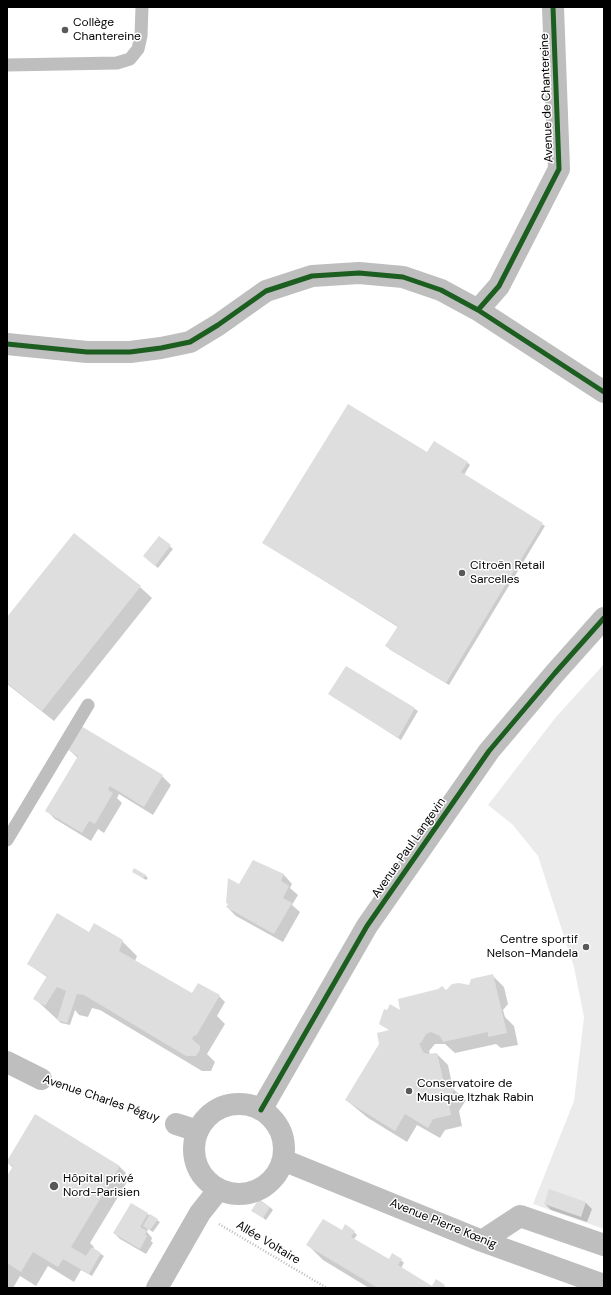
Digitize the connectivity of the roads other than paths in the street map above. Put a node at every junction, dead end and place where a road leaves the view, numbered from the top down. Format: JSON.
{"nodes":[{"id":1,"x":142,"y":7,"type":"edge"},
{"id":2,"x":553,"y":7,"type":"edge"},
{"id":3,"x":7,"y":65,"type":"edge"},
{"id":4,"x":478,"y":310,"type":"junction"},
{"id":5,"x":7,"y":344,"type":"edge"},
{"id":6,"x":604,"y":392,"type":"edge"},
{"id":7,"x":604,"y":618,"type":"edge"},
{"id":8,"x":88,"y":705,"type":"dead end"},
{"id":9,"x":7,"y":840,"type":"edge"},
{"id":10,"x":7,"y":1062,"type":"edge"},
{"id":11,"x":41,"y":1079,"type":"road end"},
{"id":12,"x":261,"y":1110,"type":"junction"},
{"id":13,"x":176,"y":1124,"type":"road end"},
{"id":14,"x":198,"y":1131,"type":"junction"},
{"id":15,"x":283,"y":1160,"type":"junction"},
{"id":16,"x":219,"y":1189,"type":"junction"},
{"id":17,"x":482,"y":1241,"type":"junction"},
{"id":18,"x":604,"y":1245,"type":"edge"},
{"id":19,"x":604,"y":1285,"type":"edge"},
{"id":20,"x":157,"y":1288,"type":"edge"}],
"edges":[{"from":1,"to":3,"type":"lane"},
{"from":2,"to":4,"type":"street","name":"Avenue de Chantereine"},
{"from":4,"to":5,"type":"street"},
{"from":4,"to":6,"type":"street"},
{"from":7,"to":12,"type":"street","name":"Avenue Paul Langevin"},
{"from":8,"to":9,"type":"lane"},
{"from":10,"to":11,"type":"street","name":"Avenue Charles Péguy"},
{"from":12,"to":14,"type":"street"},
{"from":12,"to":15,"type":"street"},
{"from":13,"to":14,"type":"street"},
{"from":14,"to":16,"type":"street"},
{"from":15,"to":16,"type":"street"},
{"from":15,"to":17,"type":"street","name":"Avenue Pierre Kœnig"},
{"from":16,"to":20,"type":"street"},
{"from":17,"to":18,"type":"street"},
{"from":17,"to":19,"type":"street","name":"Avenue Pierre Kœnig"}]}
